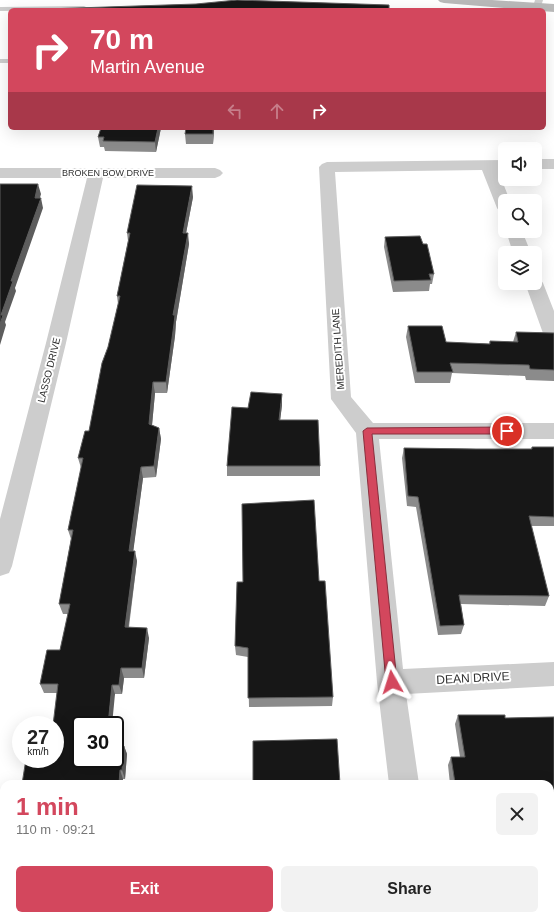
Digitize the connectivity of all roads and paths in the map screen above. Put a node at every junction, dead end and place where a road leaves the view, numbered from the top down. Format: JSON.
{"nodes":[{"id":1,"x":6,"y":0,"type":"edge"},
{"id":2,"x":444,"y":0,"type":"edge"},
{"id":3,"x":537,"y":6,"type":"edge"},
{"id":4,"x":554,"y":8,"type":"edge"},
{"id":5,"x":1,"y":9,"type":"edge"},
{"id":6,"x":542,"y":164,"type":"edge"},
{"id":7,"x":554,"y":164,"type":"edge"},
{"id":8,"x":488,"y":165,"type":"junction"},
{"id":9,"x":498,"y":165,"type":"edge"},
{"id":10,"x":0,"y":173,"type":"edge"},
{"id":11,"x":96,"y":173,"type":"junction"},
{"id":12,"x":215,"y":174,"type":"dead end"},
{"id":13,"x":499,"y":194,"type":"edge"},
{"id":14,"x":537,"y":290,"type":"edge"},
{"id":15,"x":554,"y":336,"type":"edge"},
{"id":16,"x":367,"y":431,"type":"junction"},
{"id":17,"x":554,"y":431,"type":"edge"},
{"id":18,"x":0,"y":566,"type":"edge"},
{"id":19,"x":554,"y":674,"type":"edge"},
{"id":20,"x":392,"y":682,"type":"junction"},
{"id":21,"x":404,"y":780,"type":"edge"}],
"edges":[{"from":1,"to":5,"type":"lane"},
{"from":2,"to":3,"type":"street"},
{"from":3,"to":4,"type":"street"},
{"from":6,"to":7,"type":"street"},
{"from":8,"to":9,"type":"street"},
{"from":8,"to":13,"type":"street"},
{"from":8,"to":16,"type":"street","name":"MEREDITH LANE"},
{"from":10,"to":11,"type":"street","name":"BROKEN BOW DRIVE"},
{"from":11,"to":12,"type":"street","name":"BROKEN BOW DRIVE"},
{"from":11,"to":18,"type":"street","name":"LASSO DRIVE"},
{"from":14,"to":15,"type":"street"},
{"from":16,"to":17,"type":"street"},
{"from":16,"to":20,"type":"street"},
{"from":19,"to":20,"type":"street","name":"DEAN DRIVE"},
{"from":20,"to":21,"type":"street"}]}
